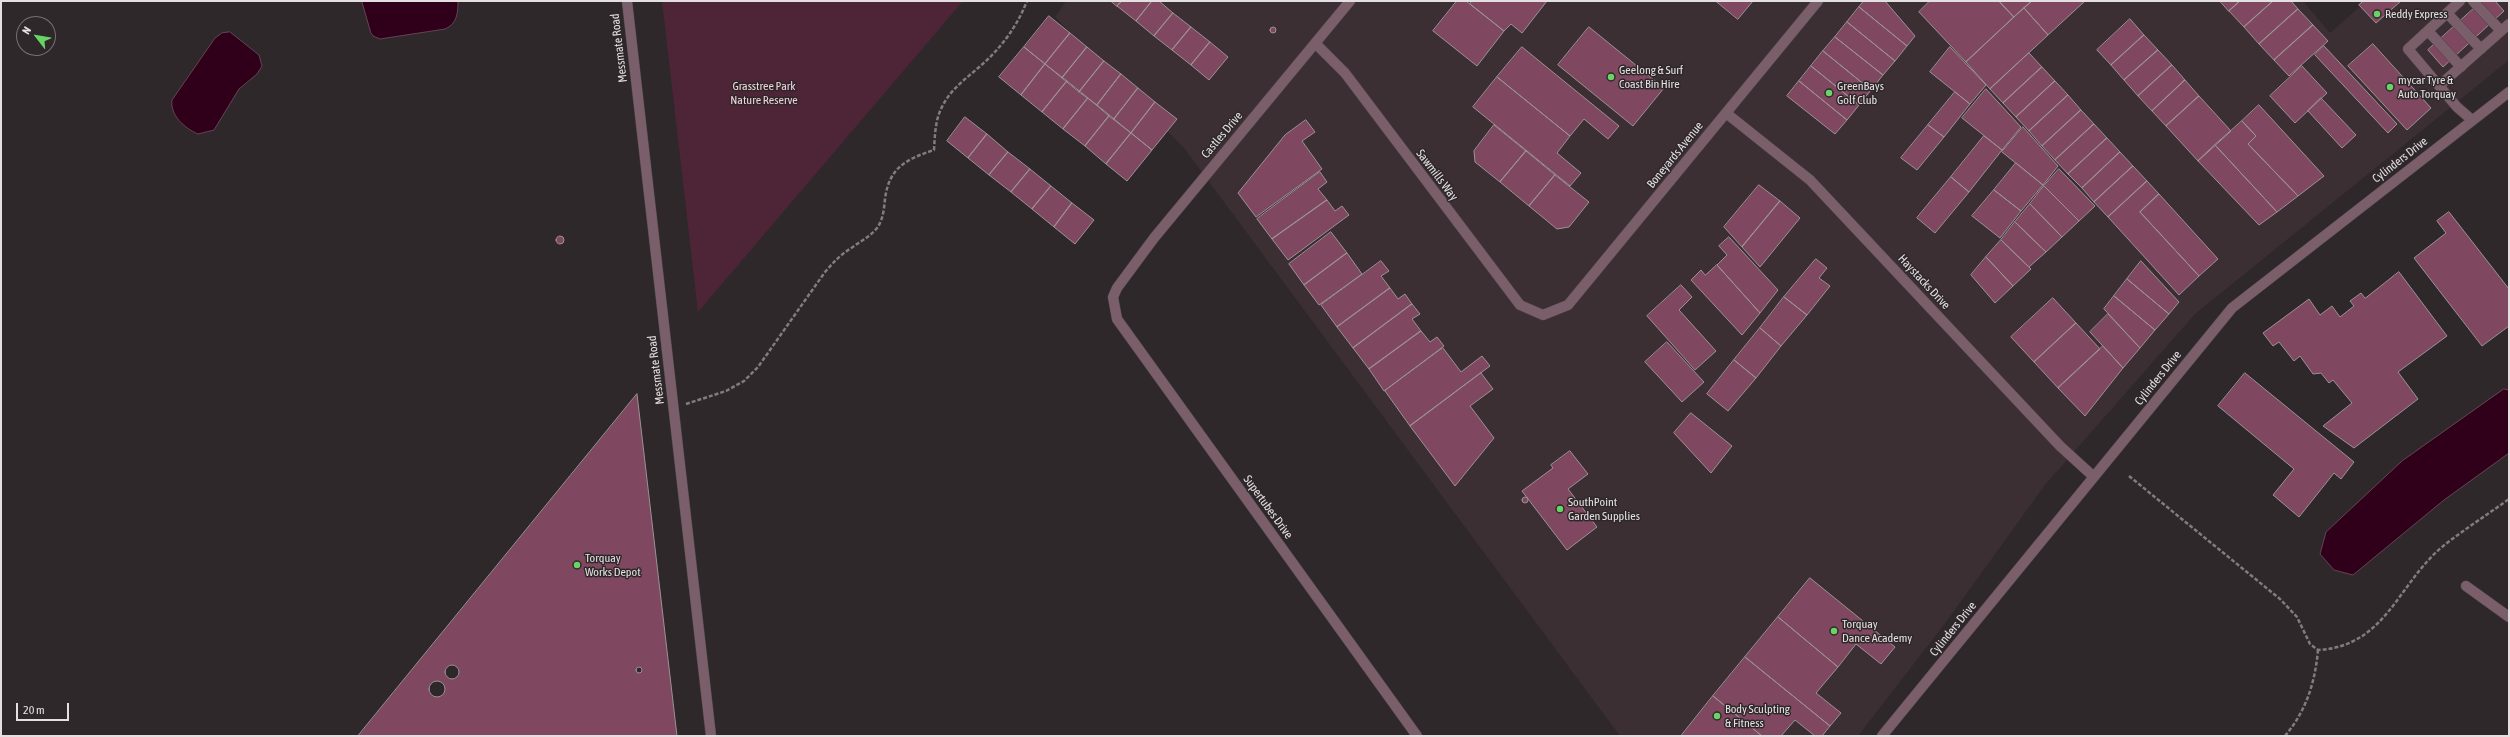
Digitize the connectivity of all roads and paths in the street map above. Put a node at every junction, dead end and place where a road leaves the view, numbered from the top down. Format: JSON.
{"nodes":[{"id":1,"x":627,"y":1,"type":"edge"},
{"id":2,"x":1027,"y":1,"type":"edge"},
{"id":3,"x":1350,"y":1,"type":"edge"},
{"id":4,"x":1818,"y":1,"type":"edge"},
{"id":5,"x":2460,"y":1,"type":"edge"},
{"id":6,"x":2472,"y":1,"type":"edge"},
{"id":7,"x":2448,"y":12,"type":"junction"},
{"id":8,"x":2509,"y":24,"type":"edge"},
{"id":9,"x":2428,"y":31,"type":"junction"},
{"id":10,"x":2501,"y":32,"type":"junction"},
{"id":11,"x":1315,"y":43,"type":"junction"},
{"id":12,"x":2481,"y":49,"type":"junction"},
{"id":13,"x":2461,"y":67,"type":"junction"},
{"id":14,"x":2440,"y":85,"type":"junction"},
{"id":15,"x":2509,"y":92,"type":"edge"},
{"id":16,"x":1726,"y":113,"type":"junction"},
{"id":17,"x":2472,"y":120,"type":"junction"},
{"id":18,"x":1117,"y":288,"type":"joint"},
{"id":19,"x":1543,"y":315,"type":"joint"},
{"id":20,"x":673,"y":405,"type":"junction"},
{"id":21,"x":2129,"y":476,"type":"dead end"},
{"id":22,"x":2094,"y":477,"type":"junction"},
{"id":23,"x":2509,"y":499,"type":"edge"},
{"id":24,"x":2466,"y":586,"type":"dead end"},
{"id":25,"x":2509,"y":617,"type":"edge"},
{"id":26,"x":2318,"y":650,"type":"junction"},
{"id":27,"x":711,"y":736,"type":"edge"},
{"id":28,"x":1417,"y":736,"type":"edge"},
{"id":29,"x":1882,"y":736,"type":"edge"},
{"id":30,"x":2285,"y":736,"type":"edge"}],
"edges":[{"from":1,"to":20,"type":"street","name":"Messmate Road"},
{"from":2,"to":20,"type":"path"},
{"from":3,"to":11,"type":"street","name":"Castles Drive"},
{"from":4,"to":16,"type":"street","name":"Boneyards Avenue"},
{"from":5,"to":7,"type":"street"},
{"from":6,"to":10,"type":"street"},
{"from":7,"to":9,"type":"street"},
{"from":7,"to":12,"type":"street"},
{"from":8,"to":10,"type":"street"},
{"from":9,"to":13,"type":"street"},
{"from":9,"to":14,"type":"street"},
{"from":10,"to":12,"type":"street"},
{"from":11,"to":18,"type":"street","name":"Castles Drive"},
{"from":11,"to":19,"type":"street","name":"Sawmills Way"},
{"from":12,"to":13,"type":"street"},
{"from":13,"to":14,"type":"street"},
{"from":14,"to":17,"type":"street"},
{"from":15,"to":17,"type":"street","name":"Cylinders Drive"},
{"from":16,"to":19,"type":"street","name":"Boneyards Avenue"},
{"from":16,"to":22,"type":"street","name":"Haystacks Drive"},
{"from":17,"to":22,"type":"street","name":"Cylinders Drive"},
{"from":18,"to":28,"type":"street","name":"Supertubes Drive"},
{"from":20,"to":27,"type":"street","name":"Messmate Road"},
{"from":21,"to":26,"type":"path"},
{"from":22,"to":29,"type":"street","name":"Cylinders Drive"},
{"from":23,"to":26,"type":"path"},
{"from":24,"to":25,"type":"street"},
{"from":26,"to":30,"type":"path"}]}
